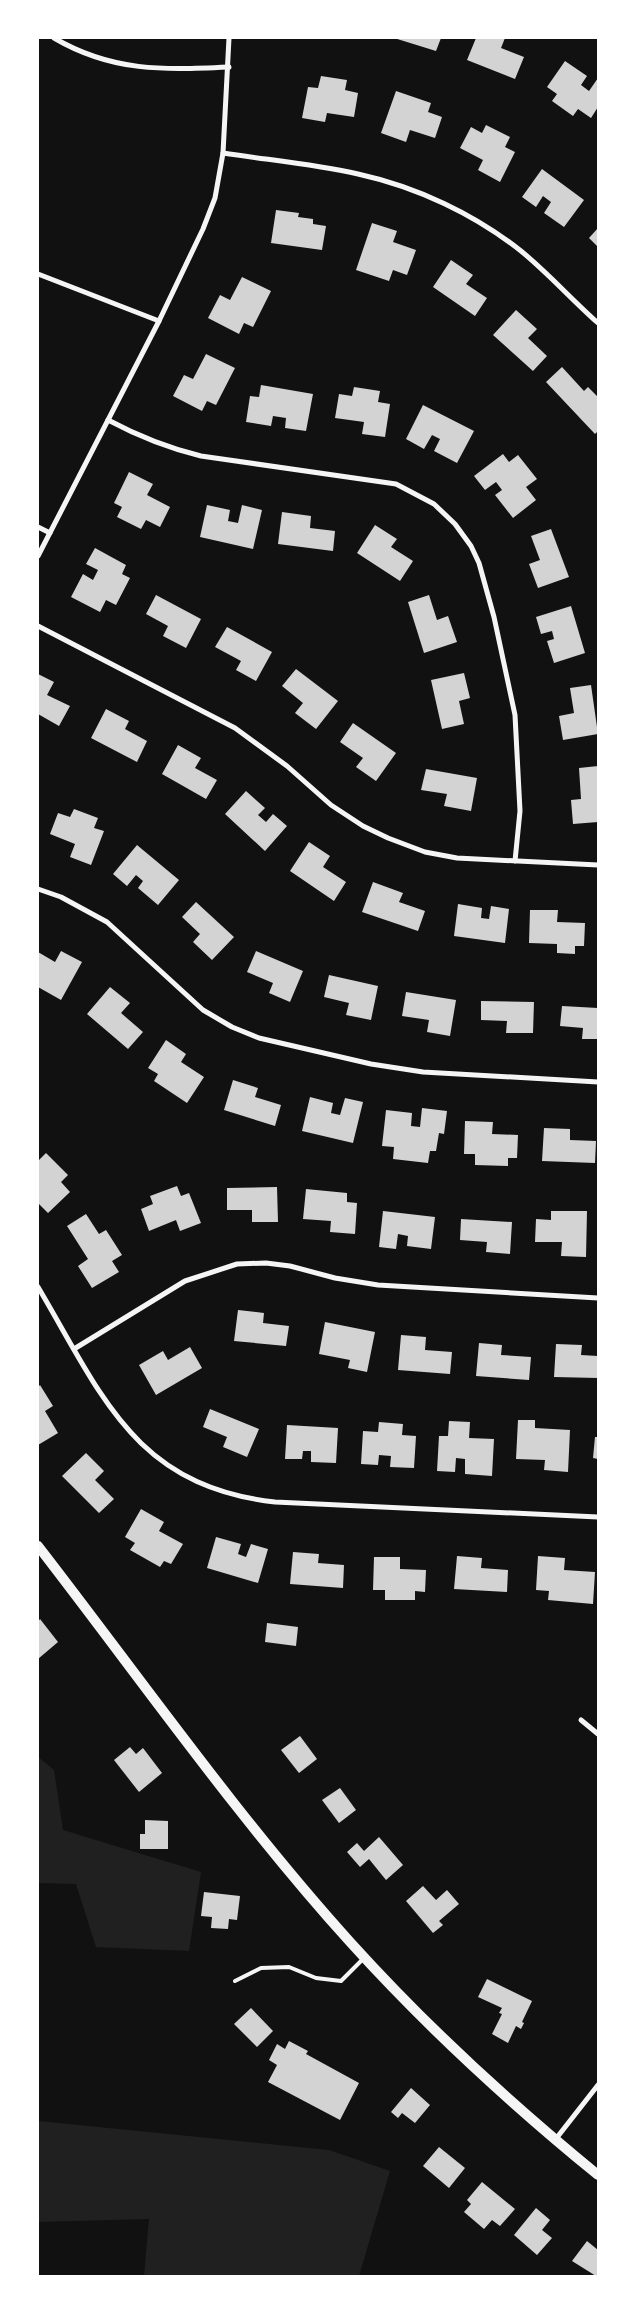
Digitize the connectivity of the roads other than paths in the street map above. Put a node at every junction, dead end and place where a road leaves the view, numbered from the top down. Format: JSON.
{"nodes":[{"id":1,"x":54,"y":38,"type":"edge"},
{"id":2,"x":230,"y":38,"type":"edge"},
{"id":3,"x":229,"y":67,"type":"junction"},
{"id":4,"x":224,"y":153,"type":"junction"},
{"id":5,"x":38,"y":274,"type":"edge"},
{"id":6,"x":159,"y":321,"type":"junction"},
{"id":7,"x":598,"y":323,"type":"edge"},
{"id":8,"x":108,"y":420,"type":"junction"},
{"id":9,"x":38,"y":527,"type":"edge"},
{"id":10,"x":50,"y":533,"type":"junction"},
{"id":11,"x":38,"y":556,"type":"edge"},
{"id":12,"x":38,"y":626,"type":"edge"},
{"id":13,"x":516,"y":861,"type":"junction"},
{"id":14,"x":598,"y":865,"type":"edge"},
{"id":15,"x":38,"y":889,"type":"edge"},
{"id":16,"x":598,"y":1082,"type":"edge"},
{"id":17,"x":38,"y":1287,"type":"edge"},
{"id":18,"x":598,"y":1298,"type":"edge"},
{"id":19,"x":74,"y":1349,"type":"junction"},
{"id":20,"x":598,"y":1517,"type":"edge"},
{"id":21,"x":38,"y":1546,"type":"edge"},
{"id":22,"x":581,"y":1720,"type":"dead end"},
{"id":23,"x":598,"y":1734,"type":"edge"},
{"id":24,"x":365,"y":1957,"type":"junction"},
{"id":25,"x":235,"y":1981,"type":"dead end"},
{"id":26,"x":598,"y":2085,"type":"edge"},
{"id":27,"x":555,"y":2140,"type":"junction"},
{"id":28,"x":598,"y":2175,"type":"edge"}],
"edges":[{"from":1,"to":3,"type":"street"},
{"from":2,"to":3,"type":"street"},
{"from":3,"to":4,"type":"street"},
{"from":4,"to":6,"type":"street"},
{"from":4,"to":7,"type":"street"},
{"from":5,"to":6,"type":"street"},
{"from":6,"to":8,"type":"street"},
{"from":8,"to":10,"type":"street"},
{"from":8,"to":13,"type":"street"},
{"from":9,"to":10,"type":"street"},
{"from":10,"to":11,"type":"street"},
{"from":12,"to":13,"type":"street"},
{"from":13,"to":14,"type":"street"},
{"from":15,"to":16,"type":"street"},
{"from":17,"to":19,"type":"street"},
{"from":18,"to":19,"type":"street"},
{"from":19,"to":20,"type":"street"},
{"from":21,"to":24,"type":"main road"},
{"from":22,"to":23,"type":"street"},
{"from":24,"to":25,"type":"lane"},
{"from":24,"to":27,"type":"main road"},
{"from":26,"to":27,"type":"street"},
{"from":27,"to":28,"type":"main road"}]}
